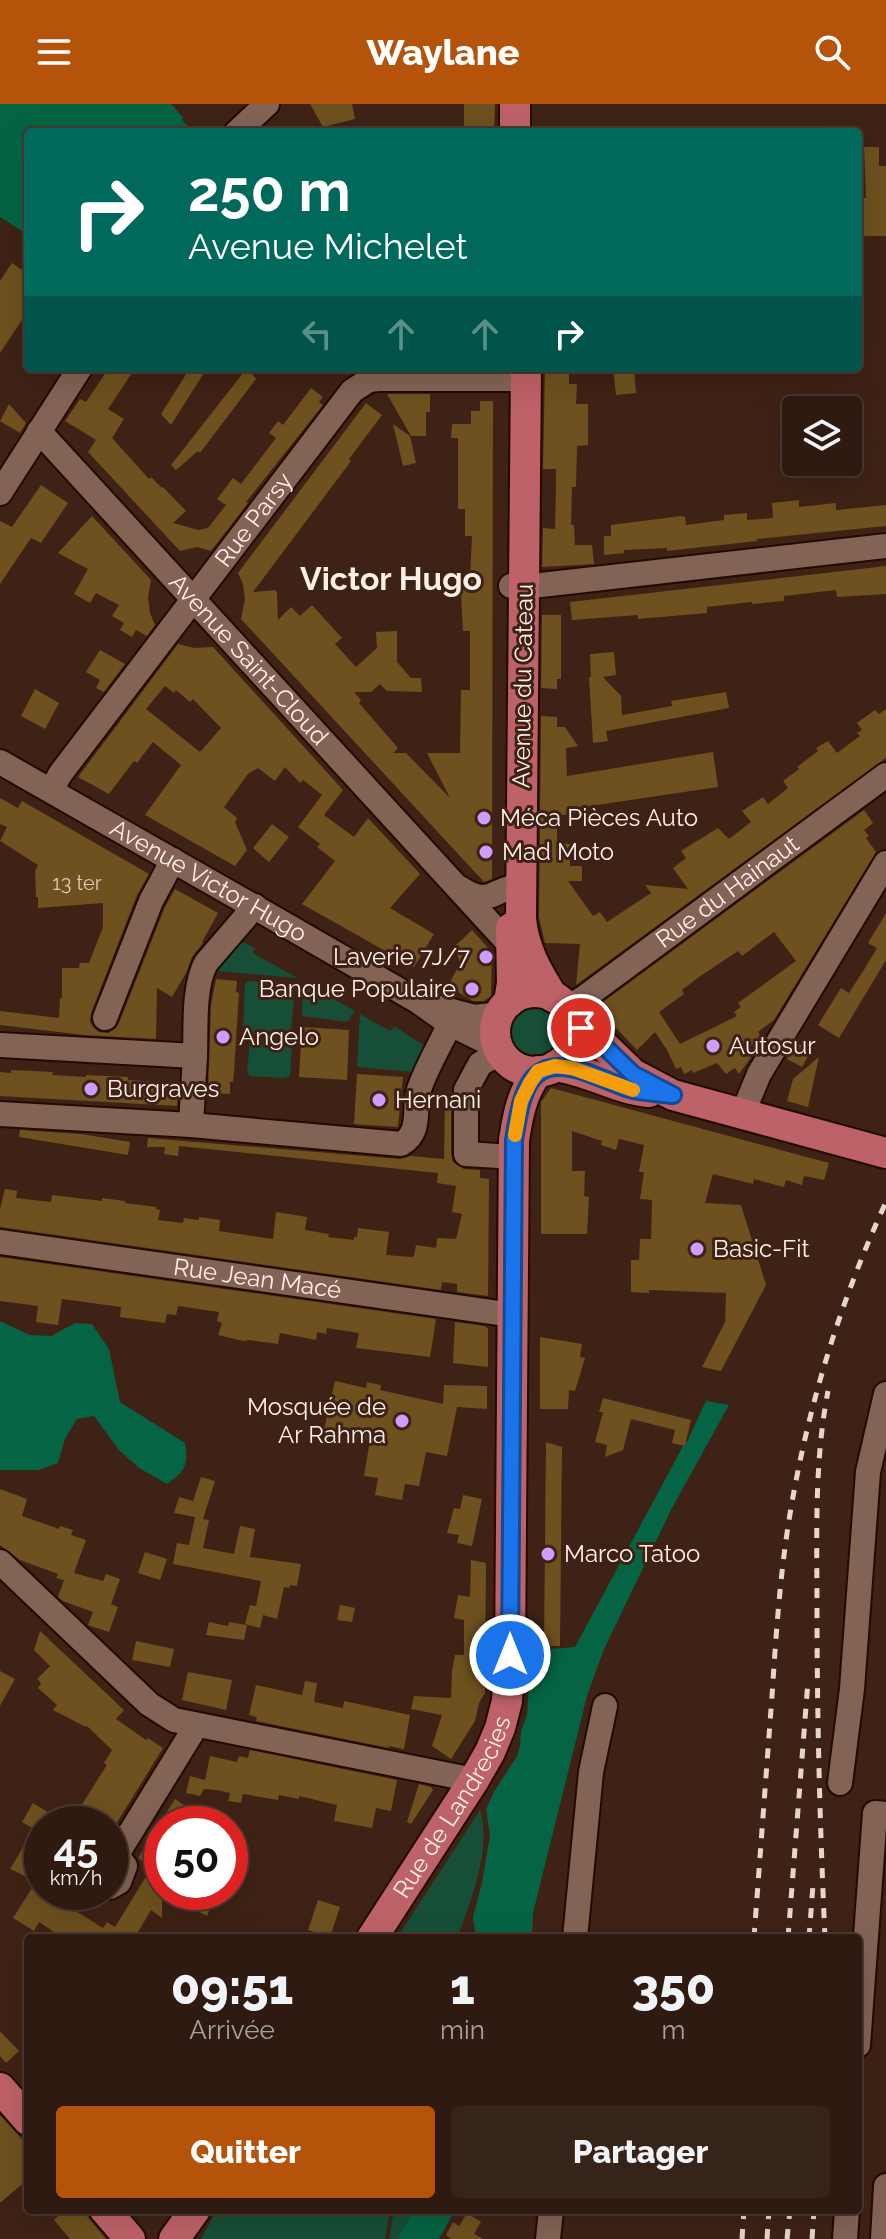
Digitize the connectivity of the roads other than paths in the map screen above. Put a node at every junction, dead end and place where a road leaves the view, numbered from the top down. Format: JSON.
{"nodes":[{"id":1,"x":267,"y":104,"type":"edge"},
{"id":2,"x":515,"y":104,"type":"edge"},
{"id":3,"x":529,"y":104,"type":"edge"},
{"id":4,"x":241,"y":128,"type":"edge"},
{"id":5,"x":515,"y":128,"type":"edge"},
{"id":6,"x":528,"y":128,"type":"edge"},
{"id":7,"x":77,"y":372,"type":"edge"},
{"id":8,"x":365,"y":374,"type":"edge"},
{"id":9,"x":519,"y":374,"type":"edge"},
{"id":10,"x":39,"y":431,"type":"junction"},
{"id":11,"x":0,"y":493,"type":"edge"},
{"id":12,"x":886,"y":546,"type":"edge"},
{"id":13,"x":517,"y":586,"type":"junction"},
{"id":14,"x":195,"y":599,"type":"junction"},
{"id":15,"x":0,"y":762,"type":"edge"},
{"id":16,"x":886,"y":775,"type":"edge"},
{"id":17,"x":51,"y":790,"type":"junction"},
{"id":18,"x":173,"y":860,"type":"junction"},
{"id":19,"x":886,"y":863,"type":"edge"},
{"id":20,"x":457,"y":886,"type":"junction"},
{"id":21,"x":516,"y":887,"type":"junction"},
{"id":22,"x":255,"y":906,"type":"junction"},
{"id":23,"x":511,"y":946,"type":"junction"},
{"id":24,"x":416,"y":1000,"type":"junction"},
{"id":25,"x":504,"y":1008,"type":"junction"},
{"id":26,"x":565,"y":1008,"type":"junction"},
{"id":27,"x":105,"y":1018,"type":"dead end"},
{"id":28,"x":450,"y":1024,"type":"junction"},
{"id":29,"x":0,"y":1045,"type":"edge"},
{"id":30,"x":502,"y":1052,"type":"junction"},
{"id":31,"x":195,"y":1056,"type":"junction"},
{"id":32,"x":547,"y":1069,"type":"junction"},
{"id":33,"x":673,"y":1095,"type":"junction"},
{"id":34,"x":0,"y":1114,"type":"edge"},
{"id":35,"x":744,"y":1115,"type":"junction"},
{"id":36,"x":191,"y":1125,"type":"junction"},
{"id":37,"x":514,"y":1148,"type":"junction"},
{"id":38,"x":878,"y":1151,"type":"edge"},
{"id":39,"x":0,"y":1242,"type":"edge"},
{"id":40,"x":513,"y":1315,"type":"junction"},
{"id":41,"x":886,"y":1394,"type":"edge"},
{"id":42,"x":0,"y":1562,"type":"edge"},
{"id":43,"x":605,"y":1706,"type":"dead end"},
{"id":44,"x":196,"y":1726,"type":"junction"},
{"id":45,"x":474,"y":1780,"type":"junction"},
{"id":46,"x":840,"y":1783,"type":"dead end"},
{"id":47,"x":886,"y":1814,"type":"edge"},
{"id":48,"x":128,"y":1832,"type":"edge"},
{"id":49,"x":375,"y":1934,"type":"edge"},
{"id":50,"x":575,"y":1934,"type":"edge"},
{"id":51,"x":862,"y":1990,"type":"edge"},
{"id":52,"x":0,"y":2088,"type":"edge"},
{"id":53,"x":24,"y":2115,"type":"edge"},
{"id":54,"x":886,"y":2186,"type":"edge"},
{"id":55,"x":108,"y":2214,"type":"edge"},
{"id":56,"x":193,"y":2214,"type":"edge"},
{"id":57,"x":194,"y":2214,"type":"edge"},
{"id":58,"x":551,"y":2214,"type":"edge"},
{"id":59,"x":847,"y":2214,"type":"edge"},
{"id":60,"x":130,"y":2239,"type":"edge"},
{"id":61,"x":174,"y":2239,"type":"edge"},
{"id":62,"x":185,"y":2239,"type":"edge"},
{"id":63,"x":548,"y":2239,"type":"edge"},
{"id":64,"x":845,"y":2239,"type":"edge"},
{"id":65,"x":883,"y":2239,"type":"edge"}],
"edges":[{"from":1,"to":4,"type":"street"},
{"from":2,"to":5,"type":"main road"},
{"from":3,"to":6,"type":"main road"},
{"from":7,"to":10,"type":"street"},
{"from":8,"to":9,"type":"street","name":"Rue Parsy"},
{"from":8,"to":14,"type":"street","name":"Rue Parsy"},
{"from":9,"to":13,"type":"main road","name":"Avenue du Cateau"},
{"from":10,"to":11,"type":"street"},
{"from":10,"to":14,"type":"street","name":"Avenue Saint-Cloud"},
{"from":12,"to":13,"type":"street"},
{"from":13,"to":21,"type":"main road","name":"Avenue du Cateau"},
{"from":14,"to":17,"type":"street","name":"Rue Parsy"},
{"from":14,"to":20,"type":"street","name":"Avenue Saint-Cloud"},
{"from":15,"to":17,"type":"street","name":"Avenue Victor Hugo"},
{"from":16,"to":26,"type":"street","name":"Rue du Hainaut"},
{"from":17,"to":18,"type":"street","name":"Avenue Victor Hugo"},
{"from":18,"to":22,"type":"street","name":"Avenue Victor Hugo"},
{"from":18,"to":27,"type":"street"},
{"from":19,"to":35,"type":"street"},
{"from":20,"to":21,"type":"street"},
{"from":20,"to":23,"type":"street","name":"Avenue Saint-Cloud"},
{"from":21,"to":23,"type":"main road","name":"Avenue du Cateau"},
{"from":21,"to":26,"type":"main road","name":"Avenue du Cateau"},
{"from":22,"to":24,"type":"street","name":"Avenue Victor Hugo"},
{"from":22,"to":31,"type":"street"},
{"from":23,"to":25,"type":"main road","name":"Avenue du Cateau"},
{"from":24,"to":25,"type":"street","name":"Avenue Victor Hugo"},
{"from":24,"to":28,"type":"street","name":"Avenue Victor Hugo"},
{"from":25,"to":26,"type":"main road"},
{"from":25,"to":30,"type":"main road"},
{"from":26,"to":32,"type":"main road"},
{"from":26,"to":33,"type":"main road","name":"Avenue du Cateau"},
{"from":28,"to":30,"type":"street","name":"Avenue Victor Hugo"},
{"from":28,"to":36,"type":"street"},
{"from":29,"to":31,"type":"street"},
{"from":30,"to":32,"type":"main road"},
{"from":30,"to":37,"type":"main road","name":"Rue de Landrecies"},
{"from":30,"to":37,"type":"street"},
{"from":31,"to":36,"type":"street"},
{"from":32,"to":33,"type":"main road"},
{"from":32,"to":37,"type":"main road","name":"Rue de Landrecies"},
{"from":33,"to":35,"type":"main road"},
{"from":34,"to":36,"type":"street"},
{"from":35,"to":38,"type":"main road"},
{"from":37,"to":40,"type":"main road","name":"Rue de Landrecies"},
{"from":39,"to":40,"type":"street","name":"Rue Jean Macé"},
{"from":40,"to":45,"type":"main road","name":"Rue de Landrecies"},
{"from":41,"to":46,"type":"street"},
{"from":42,"to":44,"type":"street"},
{"from":43,"to":50,"type":"street"},
{"from":44,"to":45,"type":"street"},
{"from":44,"to":48,"type":"street"},
{"from":45,"to":49,"type":"main road","name":"Rue de Landrecies"},
{"from":47,"to":51,"type":"street"},
{"from":52,"to":53,"type":"main road"},
{"from":54,"to":65,"type":"street"},
{"from":55,"to":60,"type":"main road"},
{"from":56,"to":61,"type":"main road"},
{"from":57,"to":62,"type":"main road"},
{"from":58,"to":63,"type":"street"},
{"from":59,"to":64,"type":"street"}]}
